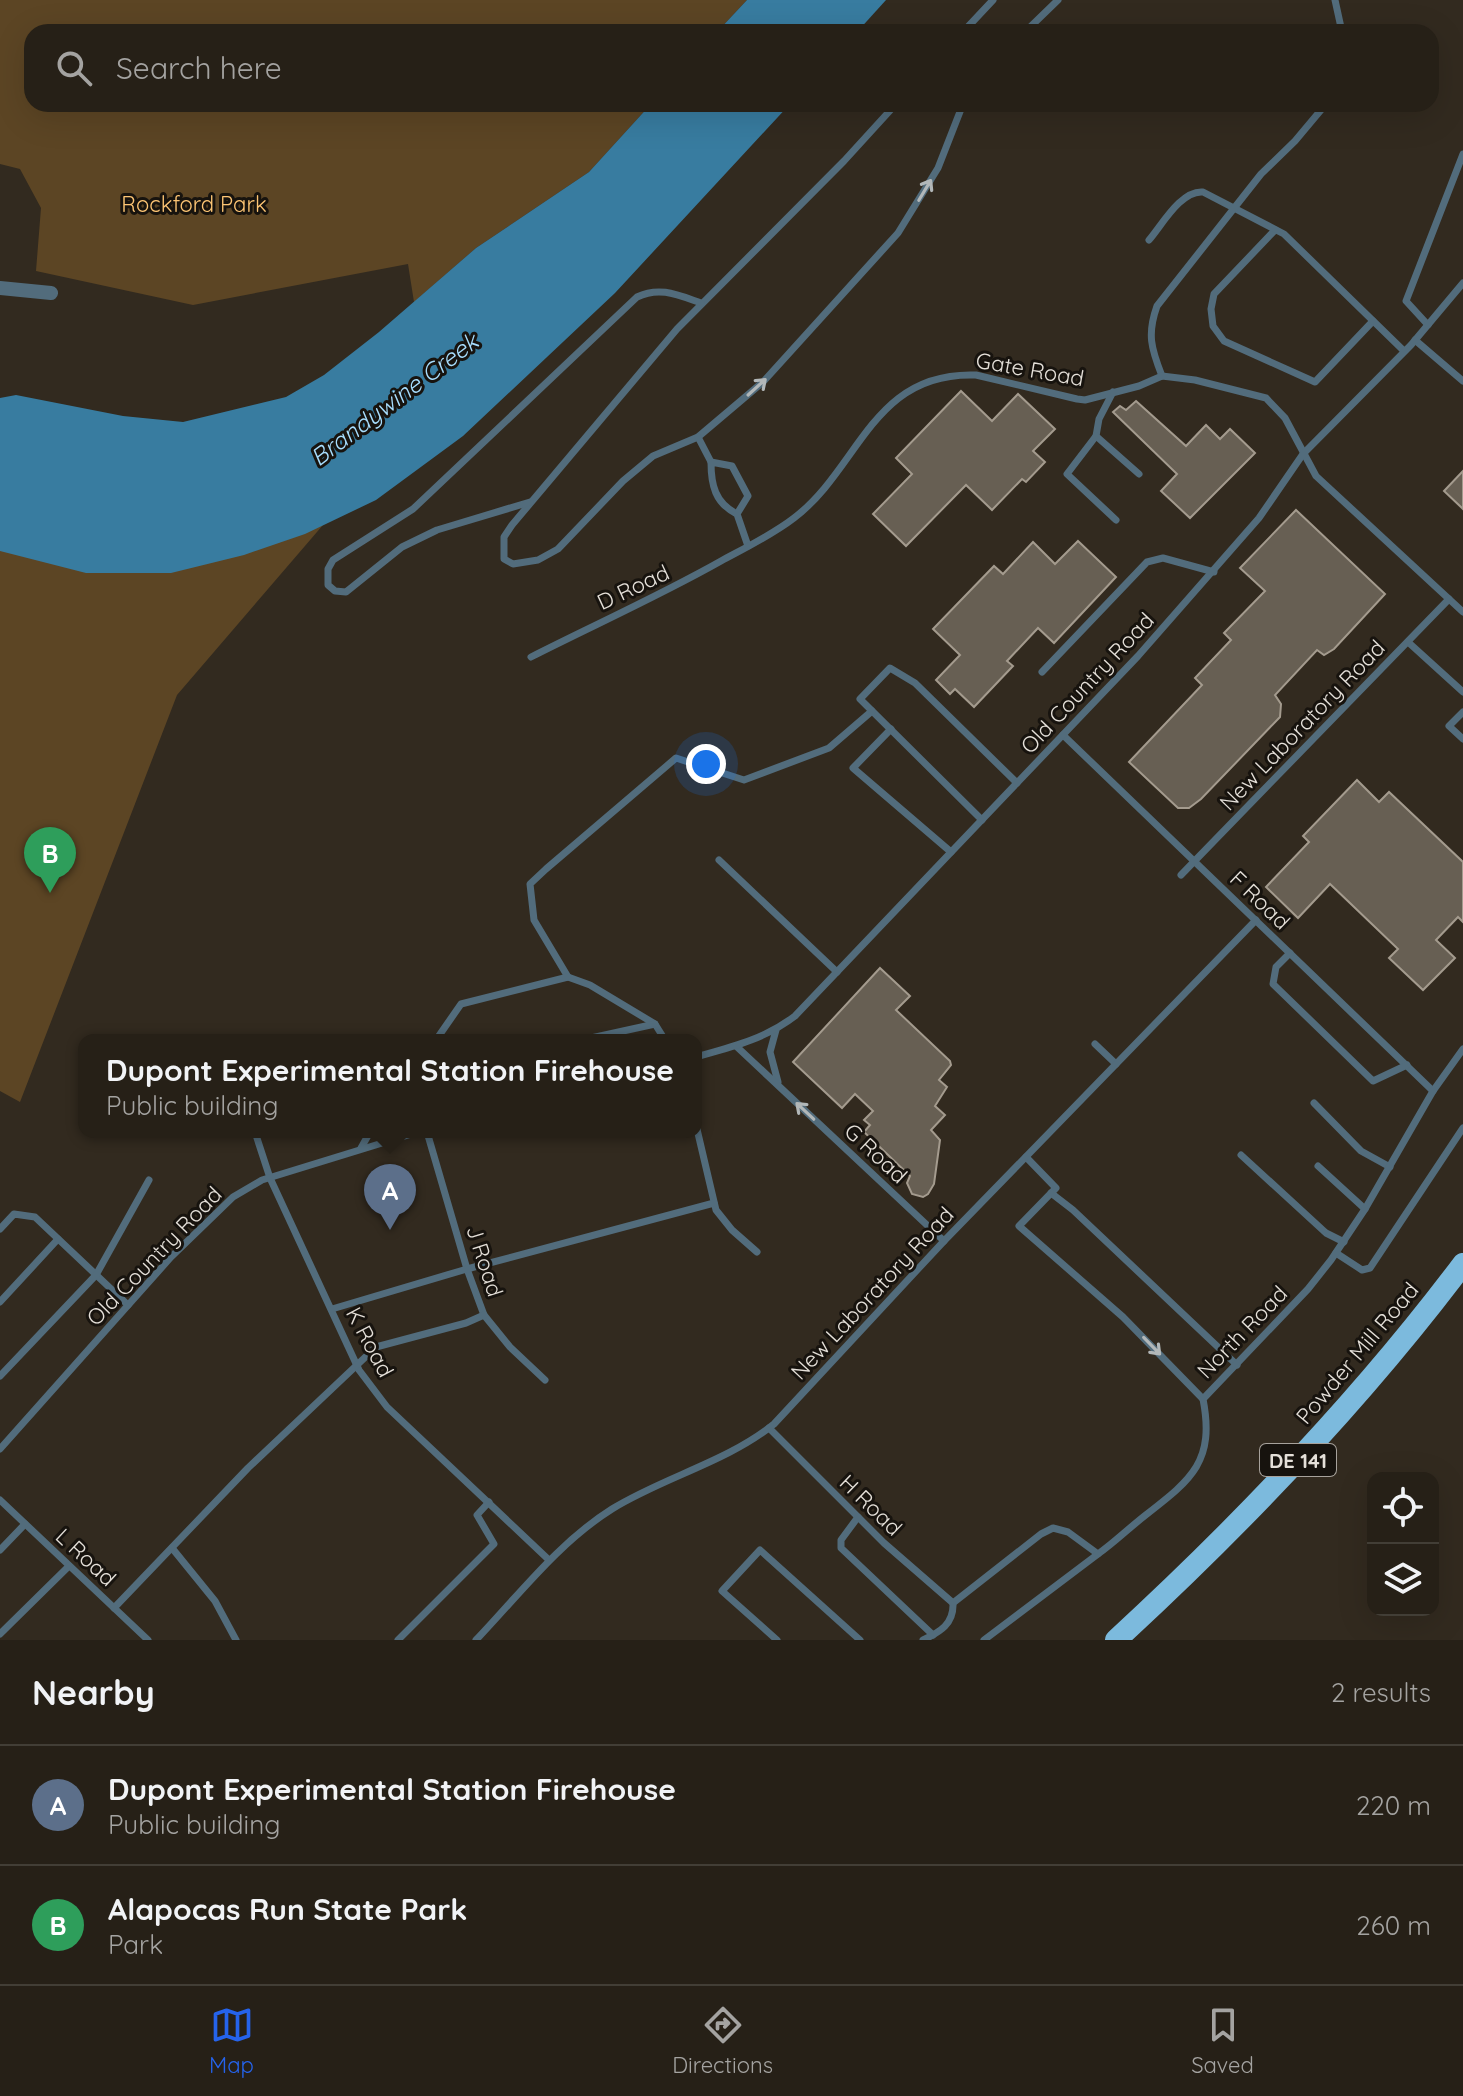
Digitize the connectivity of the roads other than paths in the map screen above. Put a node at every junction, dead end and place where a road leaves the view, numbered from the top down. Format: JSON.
{"nodes":[{"id":1,"x":993,"y":0,"type":"edge"},
{"id":2,"x":1058,"y":0,"type":"edge"},
{"id":3,"x":1335,"y":0,"type":"edge"},
{"id":4,"x":970,"y":24,"type":"edge"},
{"id":5,"x":1033,"y":24,"type":"edge"},
{"id":6,"x":1340,"y":24,"type":"edge"},
{"id":7,"x":889,"y":112,"type":"edge"},
{"id":8,"x":960,"y":112,"type":"edge"},
{"id":9,"x":1319,"y":112,"type":"edge"},
{"id":10,"x":1463,"y":154,"type":"edge"},
{"id":11,"x":1233,"y":210,"type":"junction"},
{"id":12,"x":1275,"y":230,"type":"junction"},
{"id":13,"x":1149,"y":240,"type":"dead end"},
{"id":14,"x":1463,"y":283,"type":"edge"},
{"id":15,"x":0,"y":288,"type":"edge"},
{"id":16,"x":51,"y":293,"type":"dead end"},
{"id":17,"x":701,"y":303,"type":"junction"},
{"id":18,"x":1373,"y":321,"type":"junction"},
{"id":19,"x":1428,"y":325,"type":"junction"},
{"id":20,"x":1415,"y":340,"type":"junction"},
{"id":21,"x":1404,"y":351,"type":"junction"},
{"id":22,"x":1162,"y":376,"type":"junction"},
{"id":23,"x":1463,"y":381,"type":"edge"},
{"id":24,"x":1113,"y":392,"type":"junction"},
{"id":25,"x":1096,"y":436,"type":"junction"},
{"id":26,"x":698,"y":437,"type":"junction"},
{"id":27,"x":1303,"y":454,"type":"junction"},
{"id":28,"x":711,"y":462,"type":"junction"},
{"id":29,"x":1139,"y":474,"type":"dead end"},
{"id":30,"x":532,"y":501,"type":"junction"},
{"id":31,"x":737,"y":514,"type":"junction"},
{"id":32,"x":1116,"y":520,"type":"dead end"},
{"id":33,"x":748,"y":546,"type":"junction"},
{"id":34,"x":1214,"y":572,"type":"junction"},
{"id":35,"x":1449,"y":599,"type":"junction"},
{"id":36,"x":1463,"y":612,"type":"edge"},
{"id":37,"x":1408,"y":642,"type":"junction"},
{"id":38,"x":531,"y":657,"type":"dead end"},
{"id":39,"x":1042,"y":672,"type":"dead end"},
{"id":40,"x":1463,"y":692,"type":"edge"},
{"id":41,"x":872,"y":711,"type":"junction"},
{"id":42,"x":1463,"y":712,"type":"edge"},
{"id":43,"x":891,"y":729,"type":"junction"},
{"id":44,"x":1063,"y":735,"type":"junction"},
{"id":45,"x":1463,"y":739,"type":"edge"},
{"id":46,"x":1017,"y":783,"type":"junction"},
{"id":47,"x":982,"y":820,"type":"junction"},
{"id":48,"x":951,"y":852,"type":"junction"},
{"id":49,"x":719,"y":860,"type":"dead end"},
{"id":50,"x":1195,"y":861,"type":"junction"},
{"id":51,"x":1181,"y":875,"type":"dead end"},
{"id":52,"x":1256,"y":920,"type":"junction"},
{"id":53,"x":1290,"y":953,"type":"junction"},
{"id":54,"x":837,"y":972,"type":"junction"},
{"id":55,"x":568,"y":977,"type":"junction"},
{"id":56,"x":655,"y":1024,"type":"junction"},
{"id":57,"x":776,"y":1030,"type":"junction"},
{"id":58,"x":440,"y":1034,"type":"edge"},
{"id":59,"x":609,"y":1034,"type":"edge"},
{"id":60,"x":661,"y":1034,"type":"edge"},
{"id":61,"x":1095,"y":1044,"type":"dead end"},
{"id":62,"x":736,"y":1046,"type":"junction"},
{"id":63,"x":1463,"y":1049,"type":"edge"},
{"id":64,"x":702,"y":1055,"type":"edge"},
{"id":65,"x":1116,"y":1064,"type":"junction"},
{"id":66,"x":1407,"y":1065,"type":"junction"},
{"id":67,"x":783,"y":1090,"type":"junction"},
{"id":68,"x":1433,"y":1091,"type":"junction"},
{"id":69,"x":1314,"y":1103,"type":"dead end"},
{"id":70,"x":1463,"y":1128,"type":"edge"},
{"id":71,"x":257,"y":1138,"type":"edge"},
{"id":72,"x":367,"y":1138,"type":"edge"},
{"id":73,"x":397,"y":1138,"type":"edge"},
{"id":74,"x":429,"y":1138,"type":"edge"},
{"id":75,"x":699,"y":1138,"type":"edge"},
{"id":76,"x":361,"y":1148,"type":"junction"},
{"id":77,"x":1241,"y":1155,"type":"dead end"},
{"id":78,"x":1026,"y":1157,"type":"junction"},
{"id":79,"x":1318,"y":1166,"type":"dead end"},
{"id":80,"x":1390,"y":1167,"type":"junction"},
{"id":81,"x":270,"y":1178,"type":"junction"},
{"id":82,"x":149,"y":1180,"type":"dead end"},
{"id":83,"x":1051,"y":1193,"type":"junction"},
{"id":84,"x":714,"y":1203,"type":"junction"},
{"id":85,"x":1365,"y":1209,"type":"junction"},
{"id":86,"x":0,"y":1229,"type":"edge"},
{"id":87,"x":58,"y":1239,"type":"junction"},
{"id":88,"x":944,"y":1241,"type":"junction"},
{"id":89,"x":1344,"y":1242,"type":"junction"},
{"id":90,"x":757,"y":1252,"type":"dead end"},
{"id":91,"x":1336,"y":1253,"type":"junction"},
{"id":92,"x":1463,"y":1264,"type":"edge"},
{"id":93,"x":467,"y":1269,"type":"junction"},
{"id":94,"x":96,"y":1275,"type":"junction"},
{"id":95,"x":0,"y":1302,"type":"edge"},
{"id":96,"x":128,"y":1305,"type":"junction"},
{"id":97,"x":332,"y":1309,"type":"junction"},
{"id":98,"x":484,"y":1315,"type":"junction"},
{"id":99,"x":356,"y":1363,"type":"junction"},
{"id":100,"x":1237,"y":1365,"type":"junction"},
{"id":101,"x":0,"y":1376,"type":"edge"},
{"id":102,"x":545,"y":1380,"type":"dead end"},
{"id":103,"x":1203,"y":1399,"type":"junction"},
{"id":104,"x":769,"y":1428,"type":"junction"},
{"id":105,"x":0,"y":1449,"type":"edge"},
{"id":106,"x":0,"y":1500,"type":"edge"},
{"id":107,"x":489,"y":1502,"type":"junction"},
{"id":108,"x":858,"y":1517,"type":"junction"},
{"id":109,"x":25,"y":1524,"type":"junction"},
{"id":110,"x":172,"y":1548,"type":"junction"},
{"id":111,"x":0,"y":1550,"type":"edge"},
{"id":112,"x":1098,"y":1554,"type":"junction"},
{"id":113,"x":549,"y":1560,"type":"junction"},
{"id":114,"x":69,"y":1566,"type":"junction"},
{"id":115,"x":953,"y":1603,"type":"junction"},
{"id":116,"x":114,"y":1608,"type":"junction"},
{"id":117,"x":0,"y":1634,"type":"edge"},
{"id":118,"x":933,"y":1635,"type":"junction"},
{"id":119,"x":148,"y":1640,"type":"edge"},
{"id":120,"x":236,"y":1640,"type":"edge"},
{"id":121,"x":398,"y":1640,"type":"edge"},
{"id":122,"x":476,"y":1640,"type":"edge"},
{"id":123,"x":777,"y":1640,"type":"edge"},
{"id":124,"x":860,"y":1640,"type":"edge"},
{"id":125,"x":923,"y":1640,"type":"edge"},
{"id":126,"x":984,"y":1640,"type":"edge"},
{"id":127,"x":1116,"y":1640,"type":"edge"}],
"edges":[{"from":1,"to":4,"type":"lane"},
{"from":2,"to":5,"type":"lane"},
{"from":3,"to":6,"type":"lane"},
{"from":7,"to":17,"type":"lane"},
{"from":26,"to":8,"type":"lane","one_way":true},
{"from":9,"to":11,"type":"lane"},
{"from":10,"to":19,"type":"lane"},
{"from":11,"to":12,"type":"lane"},
{"from":11,"to":13,"type":"lane"},
{"from":11,"to":22,"type":"lane"},
{"from":12,"to":18,"type":"lane"},
{"from":12,"to":18,"type":"lane"},
{"from":14,"to":19,"type":"lane","name":"Old Country Road"},
{"from":15,"to":16,"type":"street"},
{"from":17,"to":30,"type":"lane"},
{"from":17,"to":30,"type":"lane"},
{"from":18,"to":21,"type":"lane"},
{"from":19,"to":20,"type":"lane","name":"Old Country Road"},
{"from":20,"to":21,"type":"lane","name":"Old Country Road"},
{"from":20,"to":23,"type":"lane"},
{"from":21,"to":27,"type":"lane","name":"Old Country Road"},
{"from":22,"to":24,"type":"lane","name":"Gate Road"},
{"from":22,"to":27,"type":"lane","name":"Gate Road"},
{"from":24,"to":25,"type":"lane"},
{"from":24,"to":33,"type":"lane","name":"Gate Road"},
{"from":25,"to":29,"type":"lane"},
{"from":25,"to":32,"type":"lane"},
{"from":26,"to":28,"type":"lane"},
{"from":26,"to":30,"type":"lane"},
{"from":27,"to":34,"type":"lane","name":"Old Country Road"},
{"from":27,"to":35,"type":"lane","name":"Gate Road"},
{"from":28,"to":31,"type":"lane"},
{"from":28,"to":31,"type":"lane"},
{"from":31,"to":33,"type":"lane"},
{"from":33,"to":38,"type":"lane","name":"D Road"},
{"from":34,"to":39,"type":"lane"},
{"from":34,"to":44,"type":"lane","name":"Old Country Road"},
{"from":35,"to":36,"type":"lane","name":"Gate Road"},
{"from":35,"to":37,"type":"lane","name":"New Laboratory Road"},
{"from":37,"to":40,"type":"lane"},
{"from":37,"to":50,"type":"lane","name":"New Laboratory Road"},
{"from":41,"to":43,"type":"lane"},
{"from":41,"to":46,"type":"lane"},
{"from":41,"to":55,"type":"lane"},
{"from":42,"to":45,"type":"lane"},
{"from":43,"to":47,"type":"lane"},
{"from":43,"to":48,"type":"lane"},
{"from":44,"to":46,"type":"lane","name":"Old Country Road"},
{"from":44,"to":50,"type":"lane","name":"F Road"},
{"from":46,"to":47,"type":"lane","name":"Old Country Road"},
{"from":47,"to":48,"type":"lane","name":"Old Country Road"},
{"from":48,"to":54,"type":"lane","name":"Old Country Road"},
{"from":49,"to":54,"type":"lane"},
{"from":50,"to":51,"type":"lane","name":"New Laboratory Road"},
{"from":50,"to":52,"type":"lane","name":"F Road"},
{"from":52,"to":53,"type":"lane","name":"F Road"},
{"from":52,"to":65,"type":"lane","name":"New Laboratory Road"},
{"from":53,"to":66,"type":"lane","name":"F Road"},
{"from":53,"to":66,"type":"lane"},
{"from":54,"to":57,"type":"lane","name":"Old Country Road"},
{"from":55,"to":56,"type":"lane"},
{"from":55,"to":58,"type":"lane"},
{"from":56,"to":59,"type":"lane"},
{"from":56,"to":60,"type":"lane"},
{"from":57,"to":62,"type":"lane","name":"Old Country Road"},
{"from":57,"to":67,"type":"lane"},
{"from":61,"to":65,"type":"lane"},
{"from":62,"to":64,"type":"lane","name":"Old Country Road"},
{"from":62,"to":67,"type":"lane","name":"G Road"},
{"from":63,"to":68,"type":"lane","name":"North Road"},
{"from":65,"to":78,"type":"lane","name":"New Laboratory Road"},
{"from":66,"to":68,"type":"lane","name":"F Road"},
{"from":88,"to":67,"type":"lane","name":"G Road","one_way":true},
{"from":68,"to":80,"type":"lane","name":"North Road"},
{"from":69,"to":80,"type":"lane"},
{"from":70,"to":91,"type":"lane"},
{"from":71,"to":81,"type":"lane","name":"K Road"},
{"from":72,"to":76,"type":"lane"},
{"from":73,"to":76,"type":"lane","name":"Old Country Road"},
{"from":74,"to":93,"type":"lane","name":"J Road"},
{"from":75,"to":84,"type":"lane"},
{"from":76,"to":81,"type":"lane","name":"Old Country Road"},
{"from":77,"to":89,"type":"lane"},
{"from":78,"to":83,"type":"lane"},
{"from":78,"to":88,"type":"lane","name":"New Laboratory Road"},
{"from":79,"to":85,"type":"lane"},
{"from":80,"to":85,"type":"lane","name":"North Road"},
{"from":81,"to":96,"type":"lane","name":"Old Country Road"},
{"from":81,"to":97,"type":"lane","name":"K Road"},
{"from":82,"to":94,"type":"lane"},
{"from":83,"to":100,"type":"lane"},
{"from":83,"to":103,"type":"lane","one_way":true},
{"from":84,"to":90,"type":"lane"},
{"from":84,"to":93,"type":"lane"},
{"from":85,"to":89,"type":"lane","name":"North Road"},
{"from":86,"to":87,"type":"lane"},
{"from":87,"to":94,"type":"lane"},
{"from":87,"to":95,"type":"lane"},
{"from":88,"to":104,"type":"lane","name":"New Laboratory Road"},
{"from":89,"to":91,"type":"lane","name":"North Road"},
{"from":91,"to":100,"type":"lane","name":"North Road"},
{"from":92,"to":127,"type":"highway","name":"Powder Mill Road","number":"DE 141"},
{"from":93,"to":97,"type":"lane"},
{"from":93,"to":98,"type":"lane","name":"J Road"},
{"from":94,"to":96,"type":"lane"},
{"from":94,"to":101,"type":"lane"},
{"from":96,"to":105,"type":"lane","name":"Old Country Road"},
{"from":97,"to":99,"type":"lane","name":"K Road"},
{"from":98,"to":99,"type":"lane"},
{"from":98,"to":102,"type":"lane","name":"J Road"},
{"from":99,"to":107,"type":"lane","name":"K Road"},
{"from":99,"to":110,"type":"lane"},
{"from":100,"to":103,"type":"lane","name":"North Road"},
{"from":103,"to":112,"type":"lane","name":"North Road"},
{"from":104,"to":108,"type":"lane","name":"H Road"},
{"from":104,"to":113,"type":"lane","name":"New Laboratory Road"},
{"from":106,"to":109,"type":"lane","name":"L Road"},
{"from":107,"to":113,"type":"lane","name":"K Road"},
{"from":107,"to":121,"type":"lane"},
{"from":108,"to":115,"type":"lane","name":"H Road"},
{"from":108,"to":118,"type":"lane"},
{"from":109,"to":111,"type":"lane"},
{"from":109,"to":114,"type":"lane","name":"L Road"},
{"from":110,"to":116,"type":"lane"},
{"from":110,"to":120,"type":"lane"},
{"from":112,"to":115,"type":"lane"},
{"from":112,"to":126,"type":"lane","name":"North Road"},
{"from":113,"to":122,"type":"lane","name":"New Laboratory Road"},
{"from":114,"to":116,"type":"lane","name":"L Road"},
{"from":114,"to":117,"type":"lane"},
{"from":115,"to":118,"type":"lane"},
{"from":116,"to":119,"type":"lane","name":"L Road"},
{"from":118,"to":125,"type":"lane"},
{"from":123,"to":124,"type":"lane"}]}
